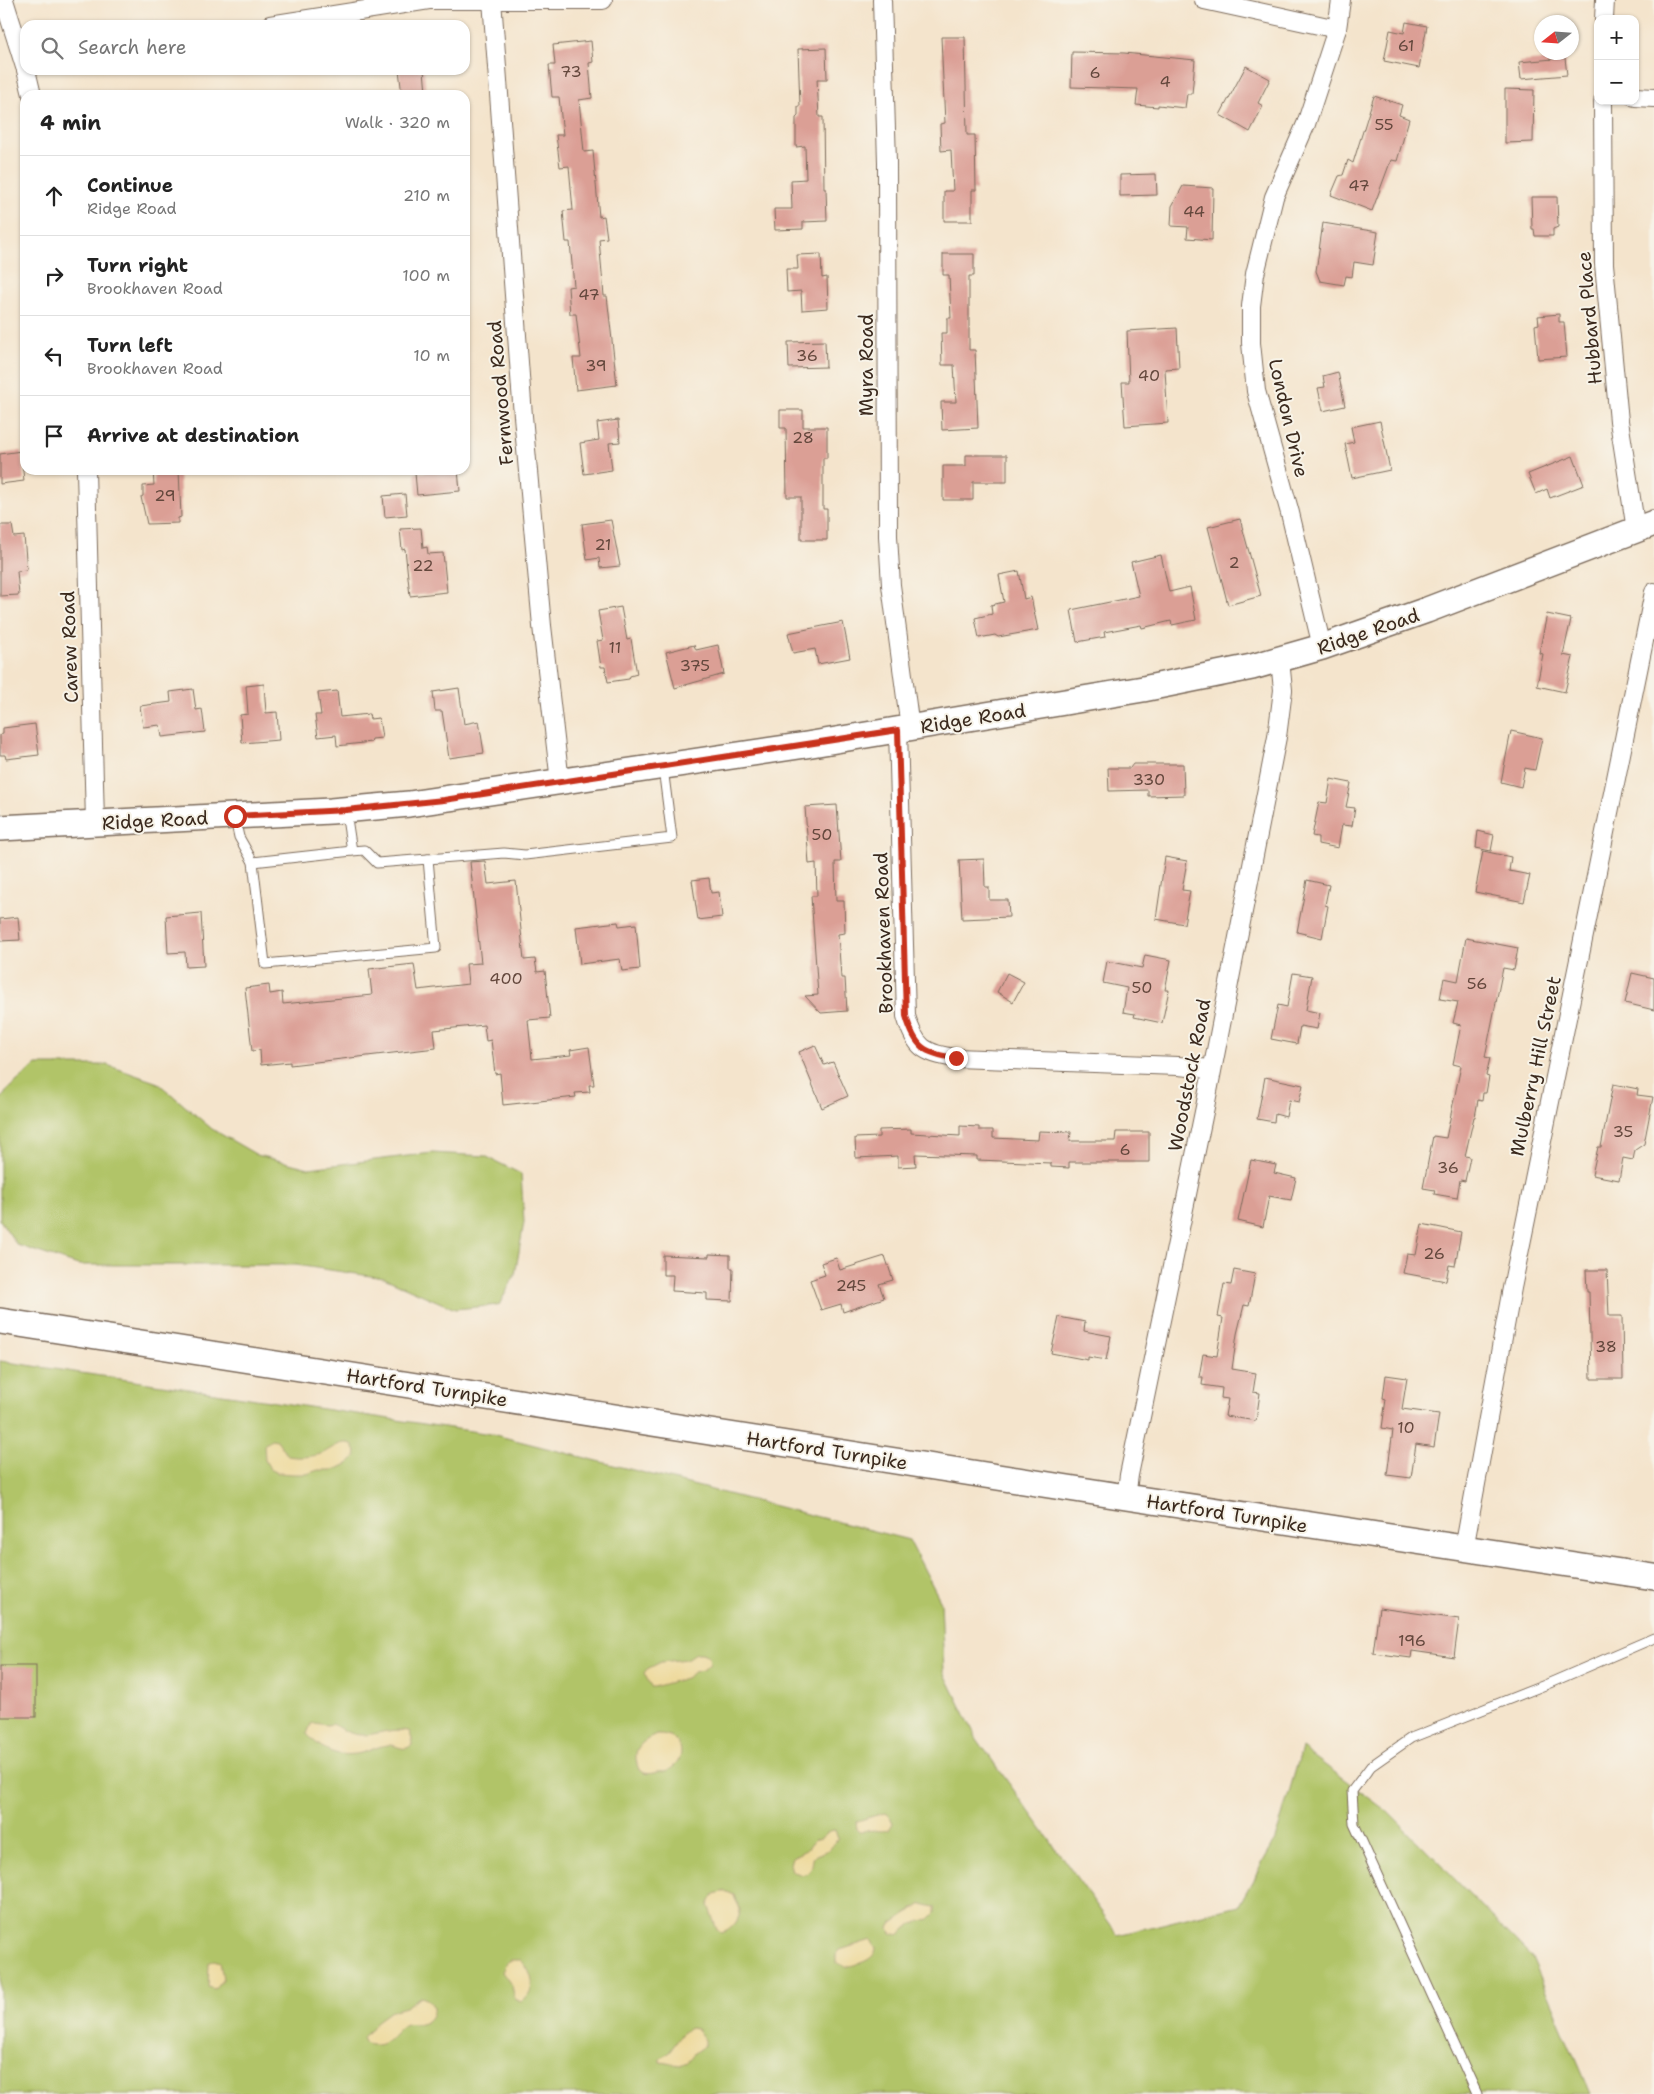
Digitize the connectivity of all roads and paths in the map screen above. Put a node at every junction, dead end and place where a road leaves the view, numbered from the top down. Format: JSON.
{"nodes":[{"id":1,"x":4,"y":0,"type":"edge"},
{"id":2,"x":492,"y":0,"type":"edge"},
{"id":3,"x":603,"y":0,"type":"edge"},
{"id":4,"x":882,"y":0,"type":"edge"},
{"id":5,"x":1204,"y":0,"type":"edge"},
{"id":6,"x":1341,"y":0,"type":"edge"},
{"id":7,"x":1605,"y":0,"type":"edge"},
{"id":8,"x":1604,"y":15,"type":"edge"},
{"id":9,"x":302,"y":20,"type":"edge"},
{"id":10,"x":12,"y":24,"type":"edge"},
{"id":11,"x":1337,"y":29,"type":"junction"},
{"id":12,"x":20,"y":51,"type":"edge"},
{"id":13,"x":27,"y":75,"type":"edge"},
{"id":14,"x":31,"y":90,"type":"edge"},
{"id":15,"x":1639,"y":97,"type":"edge"},
{"id":16,"x":1654,"y":98,"type":"edge"},
{"id":17,"x":1603,"y":105,"type":"edge"},
{"id":18,"x":86,"y":475,"type":"edge"},
{"id":19,"x":1645,"y":526,"type":"edge"},
{"id":20,"x":1654,"y":592,"type":"edge"},
{"id":21,"x":1322,"y":647,"type":"junction"},
{"id":22,"x":1280,"y":660,"type":"junction"},
{"id":23,"x":904,"y":729,"type":"junction"},
{"id":24,"x":663,"y":767,"type":"junction"},
{"id":25,"x":560,"y":782,"type":"junction"},
{"id":26,"x":346,"y":810,"type":"junction"},
{"id":27,"x":235,"y":816,"type":"junction"},
{"id":28,"x":95,"y":822,"type":"junction"},
{"id":29,"x":0,"y":828,"type":"edge"},
{"id":30,"x":352,"y":851,"type":"junction"},
{"id":31,"x":428,"y":858,"type":"junction"},
{"id":32,"x":253,"y":862,"type":"junction"},
{"id":33,"x":1211,"y":1069,"type":"junction"},
{"id":34,"x":0,"y":1320,"type":"edge"},
{"id":35,"x":1126,"y":1497,"type":"junction"},
{"id":36,"x":1464,"y":1549,"type":"junction"},
{"id":37,"x":1654,"y":1577,"type":"edge"},
{"id":38,"x":1654,"y":1638,"type":"edge"},
{"id":39,"x":1477,"y":2094,"type":"edge"}],
"edges":[{"from":1,"to":10,"type":"street"},
{"from":2,"to":3,"type":"street"},
{"from":2,"to":9,"type":"street"},
{"from":2,"to":25,"type":"street","name":"Fernwood Road"},
{"from":4,"to":23,"type":"street","name":"Myra Road"},
{"from":5,"to":11,"type":"street"},
{"from":6,"to":11,"type":"street","name":"London Drive"},
{"from":7,"to":8,"type":"street"},
{"from":10,"to":12,"type":"street"},
{"from":11,"to":21,"type":"street","name":"London Drive"},
{"from":13,"to":14,"type":"street"},
{"from":15,"to":16,"type":"street"},
{"from":17,"to":19,"type":"street","name":"Hubbard Place"},
{"from":18,"to":28,"type":"street","name":"Carew Road"},
{"from":19,"to":21,"type":"main road","name":"Ridge Road"},
{"from":20,"to":36,"type":"street","name":"Mulberry Hill Street"},
{"from":21,"to":22,"type":"main road","name":"Ridge Road"},
{"from":22,"to":23,"type":"main road","name":"Ridge Road"},
{"from":22,"to":33,"type":"street","name":"Woodstock Road"},
{"from":23,"to":24,"type":"main road","name":"Ridge Road"},
{"from":23,"to":33,"type":"street","name":"Brookhaven Road"},
{"from":24,"to":25,"type":"main road","name":"Ridge Road"},
{"from":24,"to":31,"type":"lane"},
{"from":25,"to":26,"type":"main road","name":"Ridge Road"},
{"from":26,"to":27,"type":"main road","name":"Ridge Road"},
{"from":26,"to":30,"type":"lane"},
{"from":27,"to":28,"type":"main road","name":"Ridge Road"},
{"from":27,"to":32,"type":"lane"},
{"from":28,"to":29,"type":"main road","name":"Ridge Road"},
{"from":30,"to":31,"type":"lane"},
{"from":30,"to":32,"type":"lane"},
{"from":31,"to":32,"type":"lane"},
{"from":33,"to":35,"type":"street","name":"Woodstock Road"},
{"from":34,"to":35,"type":"main road","name":"Hartford Turnpike"},
{"from":35,"to":36,"type":"main road","name":"Hartford Turnpike"},
{"from":36,"to":37,"type":"main road","name":"Hartford Turnpike"},
{"from":38,"to":39,"type":"lane"}]}
